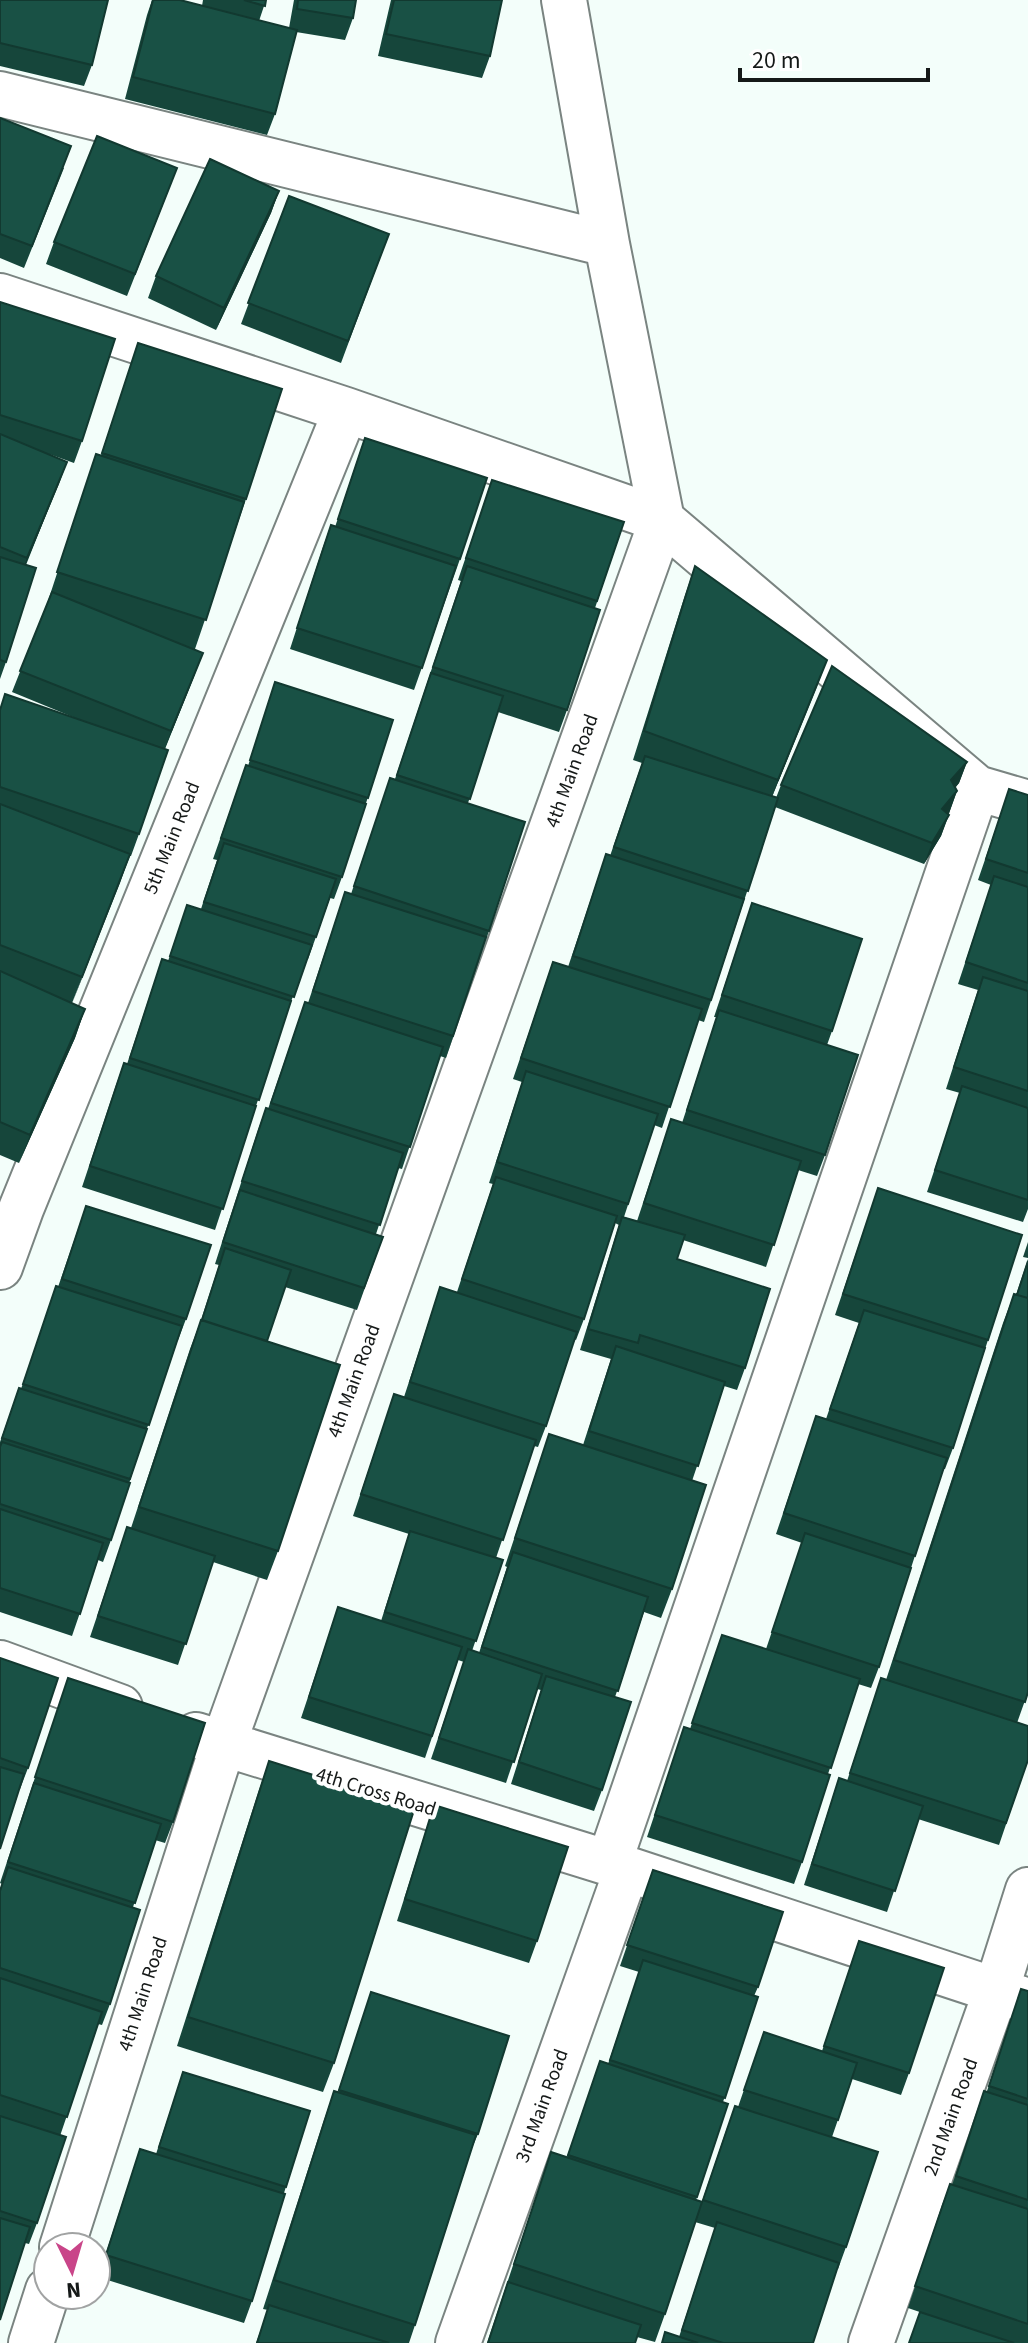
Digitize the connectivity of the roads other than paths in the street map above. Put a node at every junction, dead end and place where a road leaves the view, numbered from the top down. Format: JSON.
{"nodes":[{"id":1,"x":564,"y":0,"type":"edge"},
{"id":2,"x":0,"y":94,"type":"edge"},
{"id":3,"x":607,"y":244,"type":"junction"},
{"id":4,"x":0,"y":296,"type":"edge"},
{"id":5,"x":346,"y":410,"type":"junction"},
{"id":6,"x":662,"y":520,"type":"junction"},
{"id":7,"x":977,"y":788,"type":"junction"},
{"id":8,"x":1028,"y":803,"type":"edge"},
{"id":9,"x":10,"y":1206,"type":"edge"},
{"id":10,"x":0,"y":1267,"type":"edge"},
{"id":11,"x":0,"y":1663,"type":"edge"},
{"id":12,"x":223,"y":1745,"type":"junction"},
{"id":13,"x":618,"y":1866,"type":"junction"},
{"id":14,"x":1028,"y":1890,"type":"edge"},
{"id":15,"x":1012,"y":1996,"type":"edge"},
{"id":16,"x":67,"y":2231,"type":"edge"},
{"id":17,"x":41,"y":2311,"type":"edge"},
{"id":18,"x":31,"y":2343,"type":"edge"},
{"id":19,"x":458,"y":2343,"type":"edge"},
{"id":20,"x":871,"y":2343,"type":"edge"}],
"edges":[{"from":1,"to":3,"type":"street"},
{"from":2,"to":3,"type":"street"},
{"from":3,"to":6,"type":"street"},
{"from":4,"to":5,"type":"street"},
{"from":5,"to":6,"type":"street"},
{"from":5,"to":9,"type":"street","name":"5th Main Road"},
{"from":6,"to":7,"type":"street"},
{"from":6,"to":12,"type":"street","name":"4th Main Road"},
{"from":7,"to":8,"type":"street"},
{"from":7,"to":13,"type":"street","name":"3rd Main Road"},
{"from":9,"to":10,"type":"street","name":"5th Main Road"},
{"from":11,"to":12,"type":"street","name":"4th Cross Road"},
{"from":12,"to":13,"type":"street","name":"4th Cross Road"},
{"from":12,"to":16,"type":"street","name":"4th Main Road"},
{"from":13,"to":15,"type":"street","name":"4th Cross Road"},
{"from":13,"to":19,"type":"street","name":"3rd Main Road"},
{"from":14,"to":15,"type":"street","name":"2nd Main Road"},
{"from":15,"to":20,"type":"street","name":"2nd Main Road"},
{"from":17,"to":18,"type":"street"}]}
